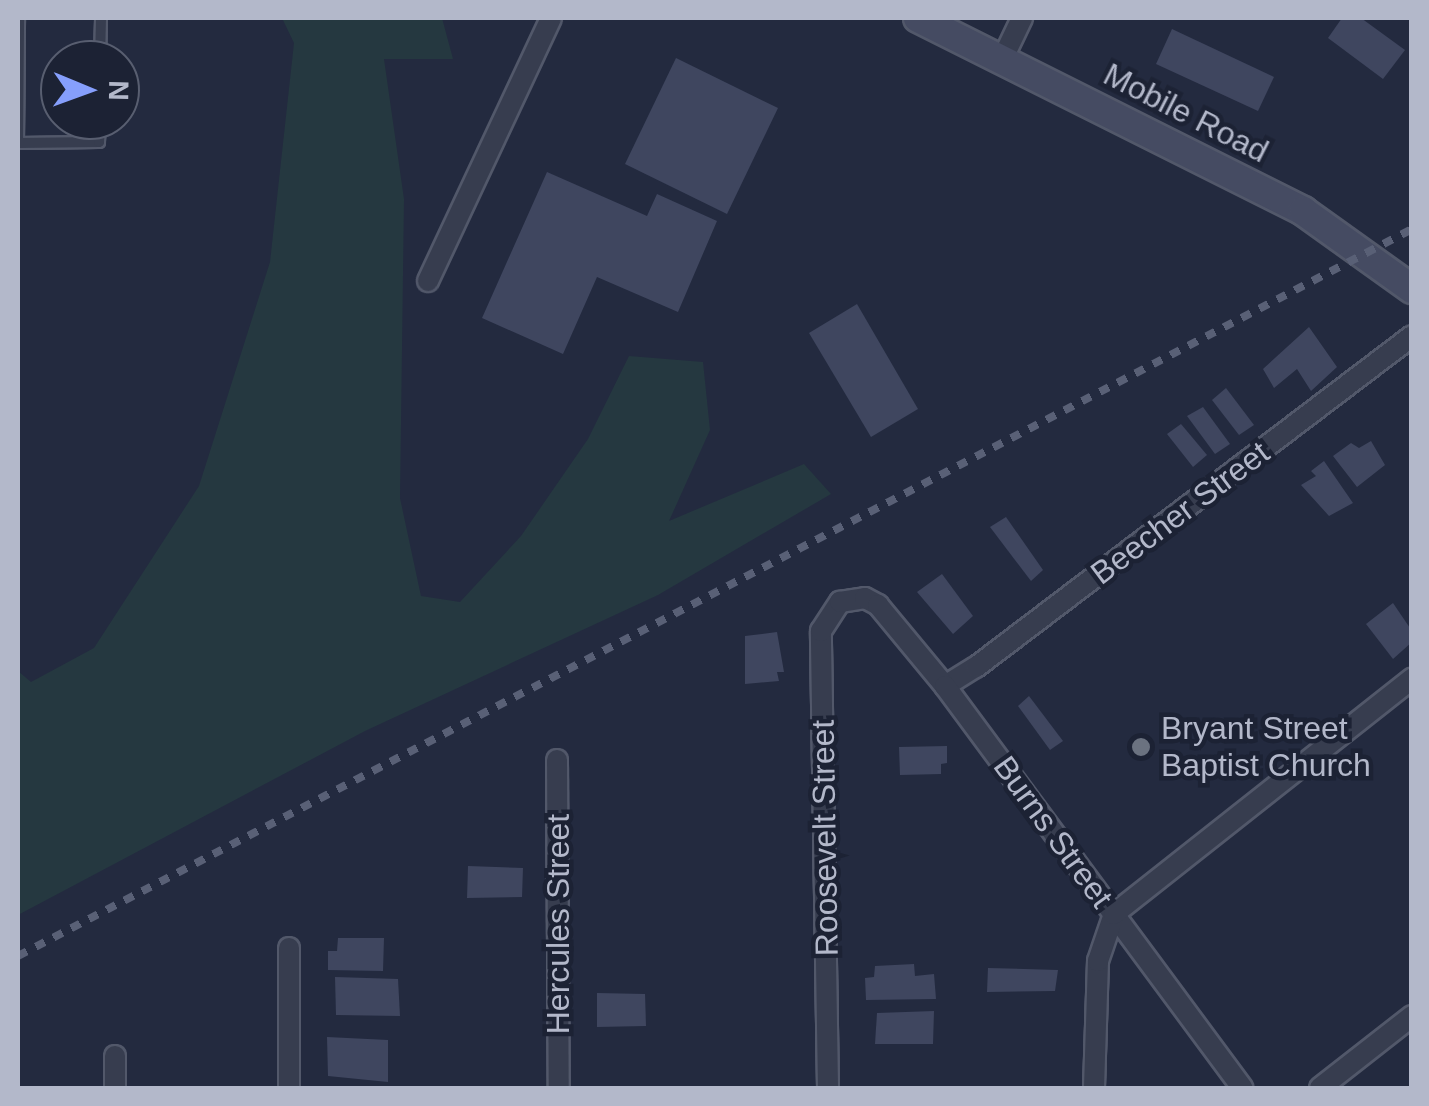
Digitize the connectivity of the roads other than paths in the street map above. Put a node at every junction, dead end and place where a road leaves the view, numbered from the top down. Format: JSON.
{"nodes":[{"id":1,"x":19,"y":18,"type":"edge"},
{"id":2,"x":551,"y":18,"type":"edge"},
{"id":3,"x":918,"y":18,"type":"edge"},
{"id":4,"x":1022,"y":18,"type":"edge"},
{"id":5,"x":1002,"y":60,"type":"junction"},
{"id":6,"x":100,"y":140,"type":"edge"},
{"id":7,"x":18,"y":143,"type":"edge"},
{"id":8,"x":428,"y":281,"type":"dead end"},
{"id":9,"x":1412,"y":290,"type":"edge"},
{"id":10,"x":1412,"y":336,"type":"edge"},
{"id":11,"x":848,"y":599,"type":"joint"},
{"id":12,"x":1412,"y":679,"type":"edge"},
{"id":13,"x":946,"y":686,"type":"junction"},
{"id":14,"x":557,"y":760,"type":"dead end"},
{"id":15,"x":1114,"y":914,"type":"junction"},
{"id":16,"x":289,"y":948,"type":"dead end"},
{"id":17,"x":1412,"y":1016,"type":"edge"},
{"id":18,"x":115,"y":1056,"type":"dead end"},
{"id":19,"x":115,"y":1088,"type":"edge"},
{"id":20,"x":289,"y":1088,"type":"edge"},
{"id":21,"x":560,"y":1088,"type":"edge"},
{"id":22,"x":828,"y":1088,"type":"edge"},
{"id":23,"x":1094,"y":1088,"type":"edge"},
{"id":24,"x":1242,"y":1088,"type":"edge"},
{"id":25,"x":1320,"y":1088,"type":"edge"}],
"edges":[{"from":1,"to":7,"type":"lane"},
{"from":2,"to":8,"type":"street"},
{"from":3,"to":5,"type":"street","name":"Mobile Road"},
{"from":4,"to":5,"type":"street"},
{"from":5,"to":9,"type":"street","name":"Mobile Road"},
{"from":6,"to":7,"type":"lane"},
{"from":10,"to":13,"type":"street","name":"Beecher Street"},
{"from":11,"to":13,"type":"street","name":"Burns Street"},
{"from":11,"to":22,"type":"street","name":"Roosevelt Street"},
{"from":12,"to":15,"type":"street"},
{"from":13,"to":15,"type":"street","name":"Burns Street"},
{"from":14,"to":21,"type":"street","name":"Hercules Street"},
{"from":15,"to":23,"type":"street"},
{"from":15,"to":24,"type":"street","name":"Burns Street"},
{"from":16,"to":20,"type":"street"},
{"from":17,"to":25,"type":"street"},
{"from":18,"to":19,"type":"street"}]}
